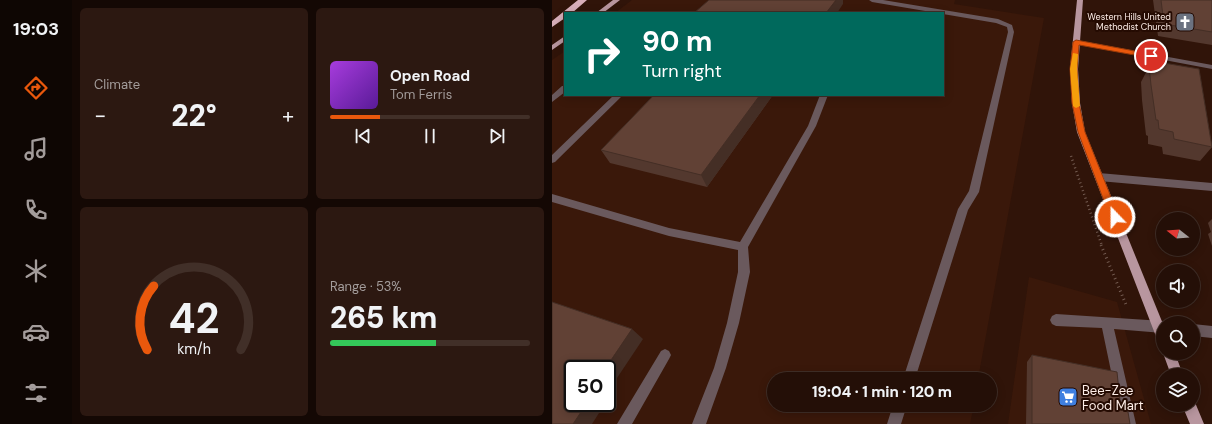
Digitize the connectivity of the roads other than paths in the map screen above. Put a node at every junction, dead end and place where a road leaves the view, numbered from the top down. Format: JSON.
{"nodes":[{"id":1,"x":583,"y":0,"type":"edge"},
{"id":2,"x":617,"y":0,"type":"edge"},
{"id":3,"x":872,"y":0,"type":"edge"},
{"id":4,"x":1080,"y":0,"type":"edge"},
{"id":5,"x":568,"y":12,"type":"edge"},
{"id":6,"x":600,"y":12,"type":"edge"},
{"id":7,"x":564,"y":16,"type":"edge"},
{"id":8,"x":552,"y":25,"type":"edge"},
{"id":9,"x":564,"y":39,"type":"edge"},
{"id":10,"x":1076,"y":42,"type":"junction"},
{"id":11,"x":552,"y":48,"type":"edge"},
{"id":12,"x":1212,"y":67,"type":"edge"},
{"id":13,"x":564,"y":89,"type":"edge"},
{"id":14,"x":618,"y":96,"type":"edge"},
{"id":15,"x":824,"y":96,"type":"edge"},
{"id":16,"x":552,"y":99,"type":"edge"},
{"id":17,"x":552,"y":160,"type":"edge"},
{"id":18,"x":1099,"y":177,"type":"junction"},
{"id":19,"x":1212,"y":187,"type":"edge"},
{"id":20,"x":552,"y":198,"type":"edge"},
{"id":21,"x":743,"y":247,"type":"junction"},
{"id":22,"x":1156,"y":316,"type":"edge"},
{"id":23,"x":1056,"y":320,"type":"dead end"},
{"id":24,"x":1107,"y":323,"type":"junction"},
{"id":25,"x":1156,"y":327,"type":"edge"},
{"id":26,"x":1200,"y":331,"type":"edge"},
{"id":27,"x":1212,"y":332,"type":"edge"},
{"id":28,"x":665,"y":354,"type":"dead end"},
{"id":29,"x":910,"y":372,"type":"edge"},
{"id":30,"x":898,"y":412,"type":"edge"},
{"id":31,"x":1193,"y":412,"type":"edge"},
{"id":32,"x":624,"y":424,"type":"edge"},
{"id":33,"x":699,"y":424,"type":"edge"},
{"id":34,"x":894,"y":424,"type":"edge"},
{"id":35,"x":1129,"y":424,"type":"edge"},
{"id":36,"x":1197,"y":424,"type":"edge"}],
"edges":[{"from":1,"to":5,"type":"highway"},
{"from":2,"to":6,"type":"main road"},
{"from":3,"to":29,"type":"lane"},
{"from":4,"to":10,"type":"main road"},
{"from":7,"to":8,"type":"highway"},
{"from":9,"to":11,"type":"main road"},
{"from":10,"to":12,"type":"lane"},
{"from":10,"to":18,"type":"main road"},
{"from":13,"to":16,"type":"lane"},
{"from":14,"to":17,"type":"lane"},
{"from":15,"to":21,"type":"lane"},
{"from":18,"to":19,"type":"lane"},
{"from":18,"to":22,"type":"main road"},
{"from":20,"to":21,"type":"lane"},
{"from":21,"to":33,"type":"lane"},
{"from":23,"to":24,"type":"lane"},
{"from":24,"to":25,"type":"lane"},
{"from":24,"to":35,"type":"lane"},
{"from":26,"to":27,"type":"lane"},
{"from":28,"to":32,"type":"lane"},
{"from":30,"to":34,"type":"lane"},
{"from":31,"to":36,"type":"main road"}]}
